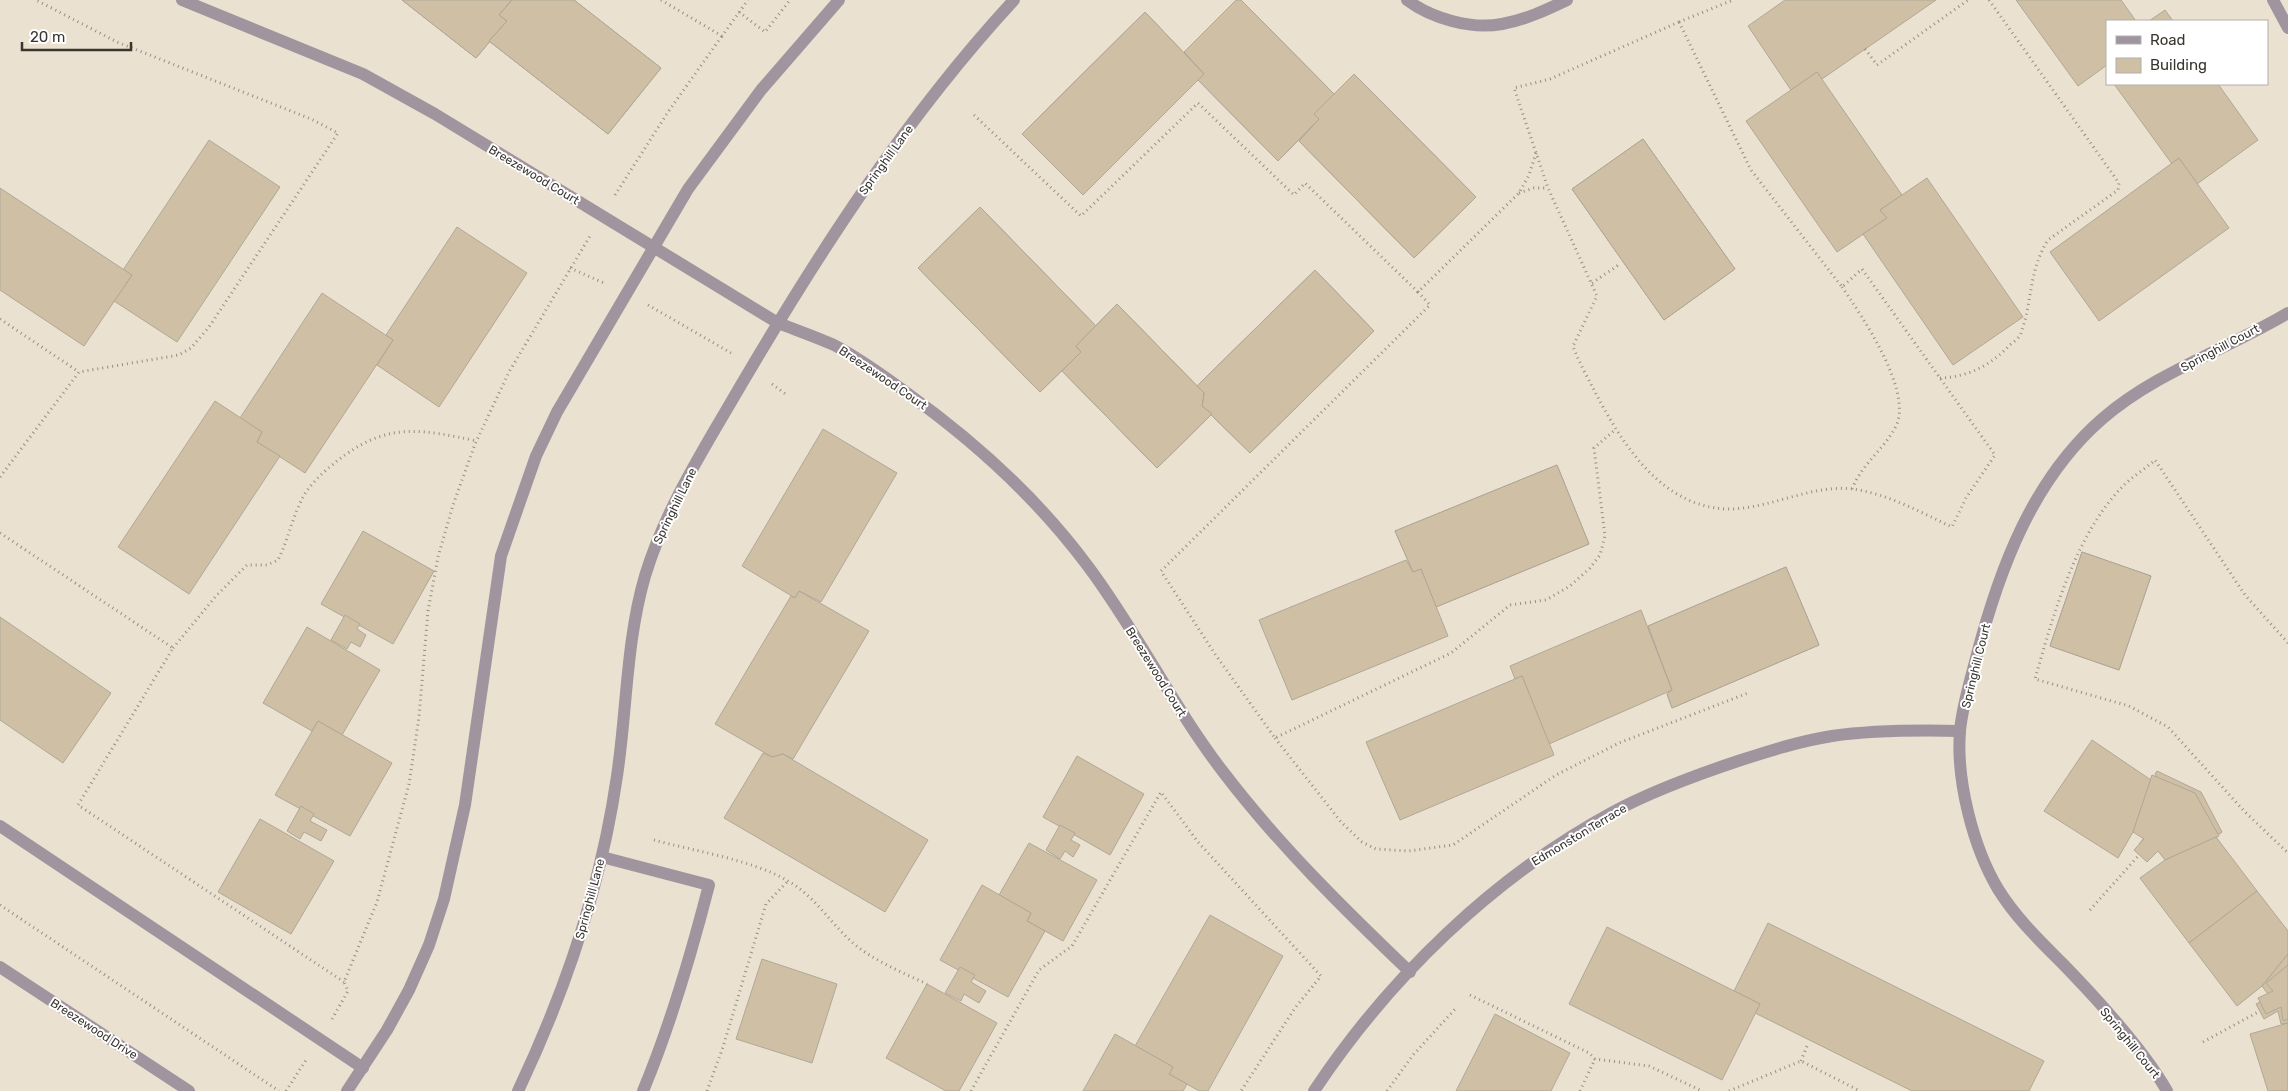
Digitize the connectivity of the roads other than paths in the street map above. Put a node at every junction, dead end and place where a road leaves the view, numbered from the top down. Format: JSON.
{"nodes":[{"id":1,"x":182,"y":0,"type":"edge"},
{"id":2,"x":839,"y":0,"type":"edge"},
{"id":3,"x":1014,"y":0,"type":"edge"},
{"id":4,"x":1407,"y":0,"type":"edge"},
{"id":5,"x":1567,"y":0,"type":"edge"},
{"id":6,"x":2273,"y":0,"type":"edge"},
{"id":7,"x":2288,"y":28,"type":"edge"},
{"id":8,"x":653,"y":246,"type":"junction"},
{"id":9,"x":2288,"y":313,"type":"edge"},
{"id":10,"x":778,"y":322,"type":"junction"},
{"id":11,"x":1960,"y":730,"type":"junction"},
{"id":12,"x":0,"y":826,"type":"edge"},
{"id":13,"x":602,"y":857,"type":"junction"},
{"id":14,"x":0,"y":967,"type":"edge"},
{"id":15,"x":1410,"y":972,"type":"junction"},
{"id":16,"x":363,"y":1068,"type":"junction"},
{"id":17,"x":189,"y":1091,"type":"edge"},
{"id":18,"x":346,"y":1091,"type":"edge"},
{"id":19,"x":518,"y":1091,"type":"edge"},
{"id":20,"x":643,"y":1091,"type":"edge"},
{"id":21,"x":1314,"y":1091,"type":"edge"},
{"id":22,"x":2167,"y":1091,"type":"edge"}],
"edges":[{"from":1,"to":8,"type":"street","name":"Breezewood Court"},
{"from":2,"to":8,"type":"street"},
{"from":3,"to":10,"type":"street","name":"Springhill Lane"},
{"from":4,"to":5,"type":"street"},
{"from":6,"to":7,"type":"street"},
{"from":8,"to":10,"type":"street","name":"Breezewood Court"},
{"from":8,"to":16,"type":"street"},
{"from":9,"to":11,"type":"street","name":"Springhill Court"},
{"from":10,"to":13,"type":"street","name":"Springhill Lane"},
{"from":10,"to":15,"type":"street","name":"Breezewood Court"},
{"from":11,"to":15,"type":"street","name":"Edmonston Terrace"},
{"from":11,"to":22,"type":"street","name":"Springhill Court"},
{"from":12,"to":16,"type":"street"},
{"from":13,"to":19,"type":"street","name":"Springhill Lane"},
{"from":13,"to":20,"type":"street"},
{"from":14,"to":17,"type":"street","name":"Breezewood Drive"},
{"from":15,"to":21,"type":"street","name":"Edmonston Terrace"},
{"from":16,"to":18,"type":"street"}]}
